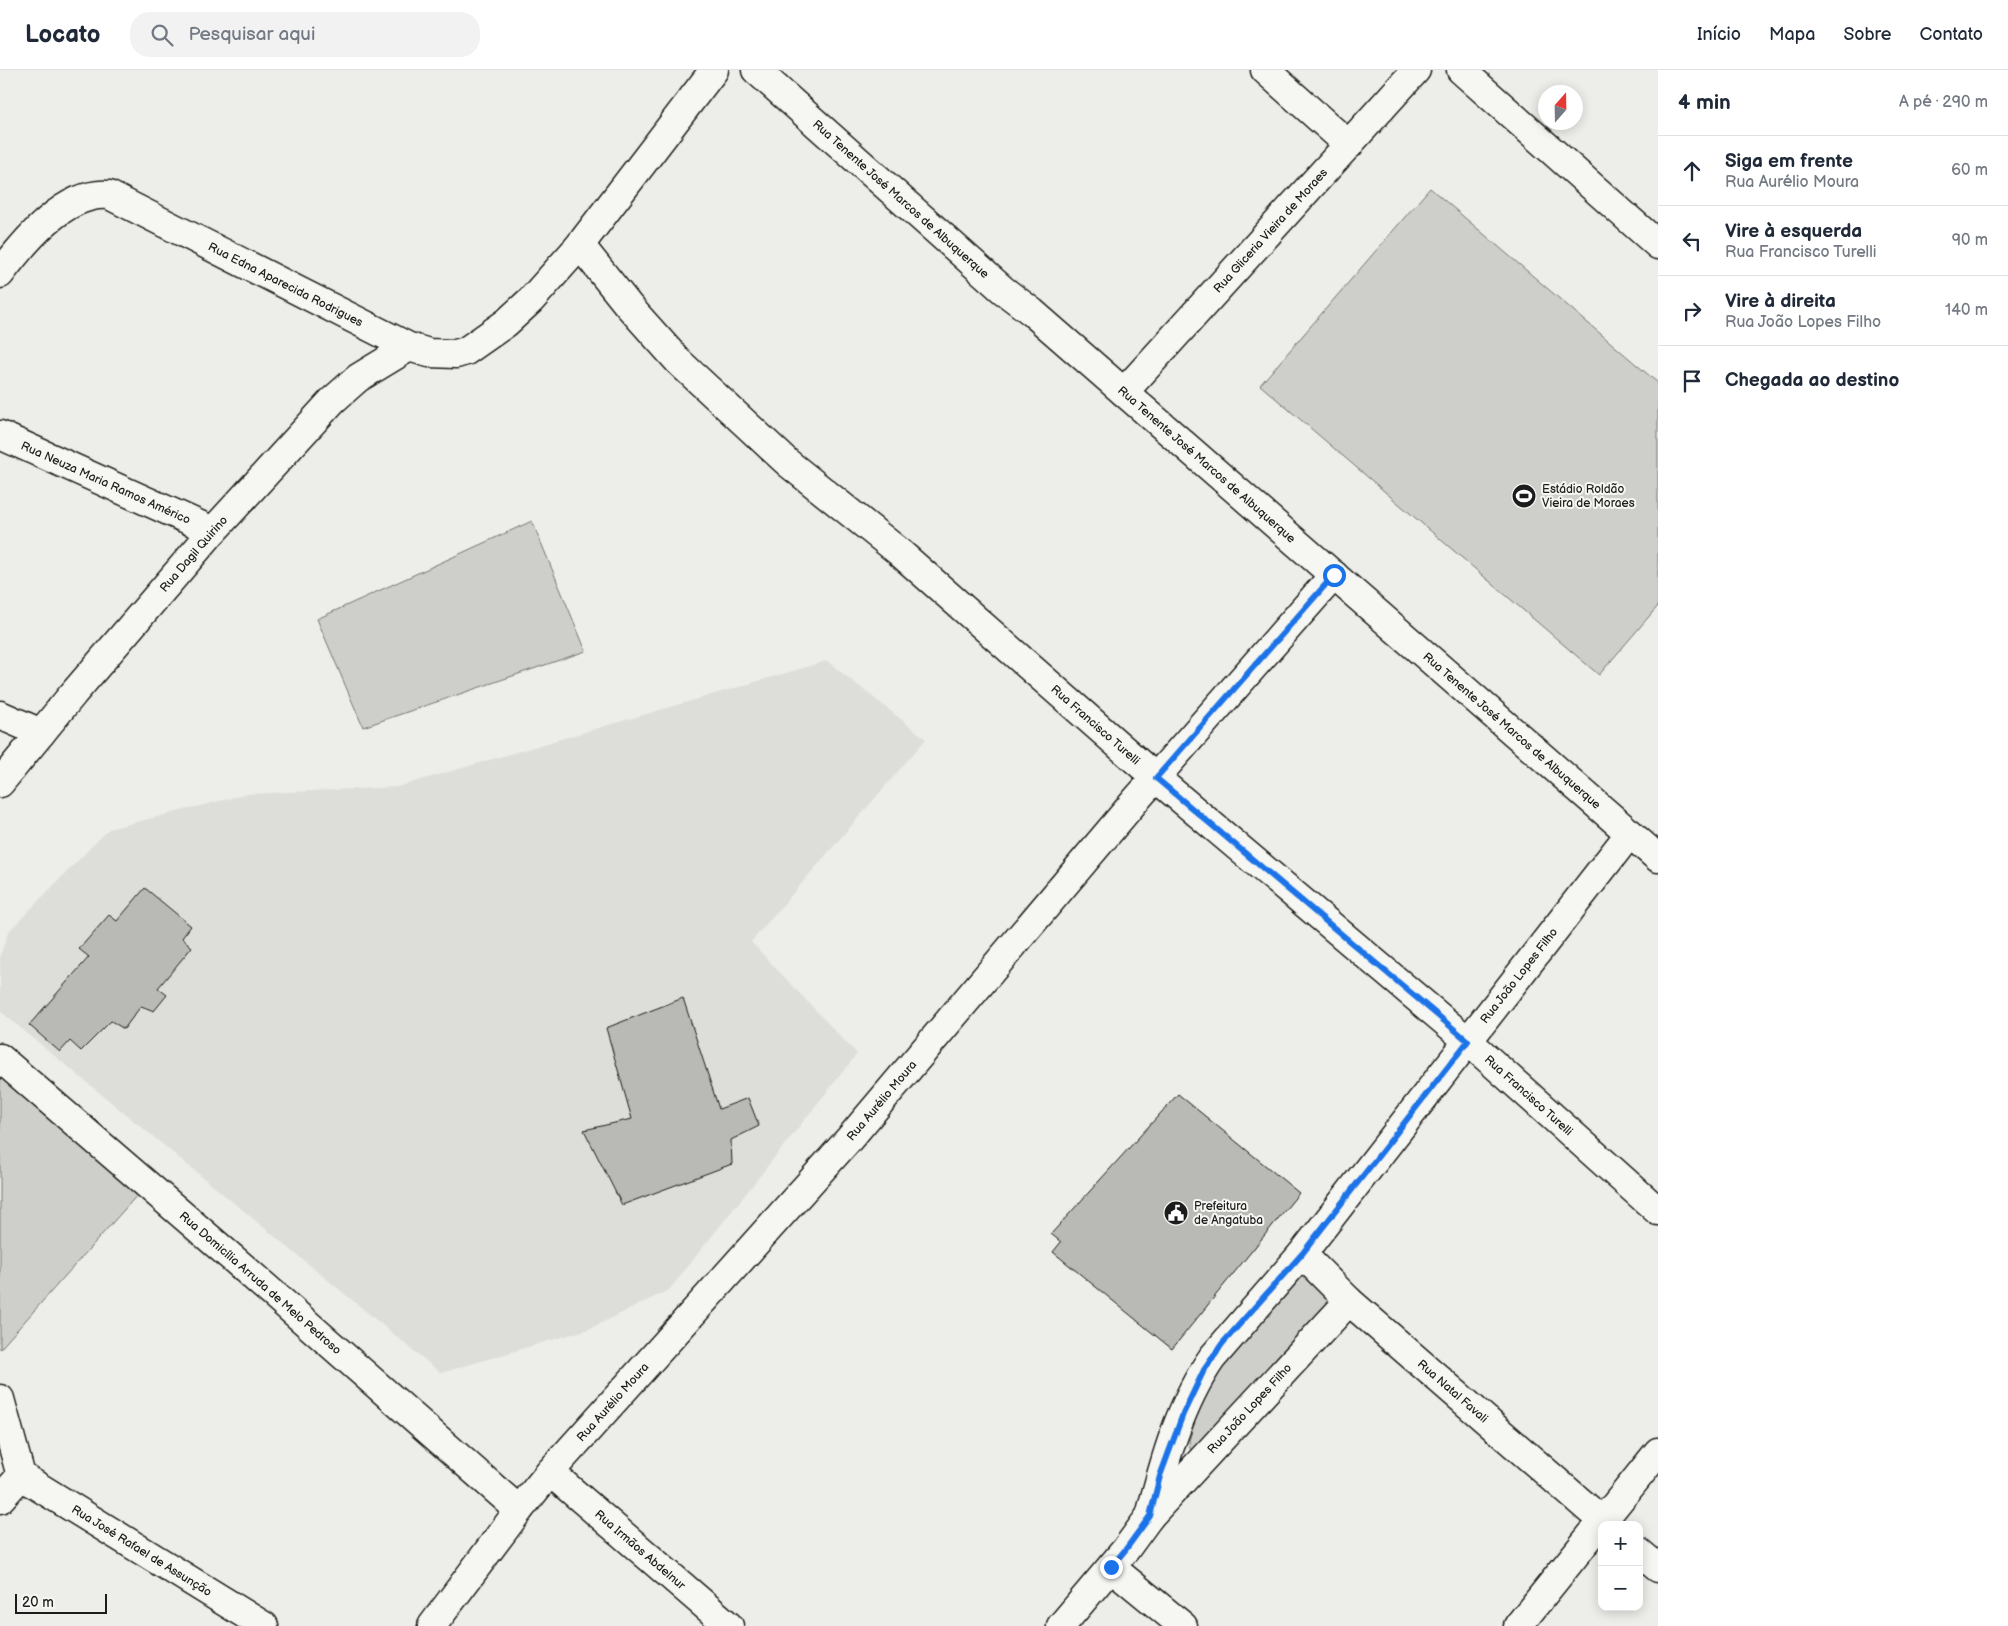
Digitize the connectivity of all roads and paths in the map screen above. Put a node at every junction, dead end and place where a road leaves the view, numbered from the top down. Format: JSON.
{"nodes":[{"id":1,"x":714,"y":70,"type":"edge"},
{"id":2,"x":756,"y":70,"type":"edge"},
{"id":3,"x":1265,"y":70,"type":"edge"},
{"id":4,"x":1416,"y":70,"type":"edge"},
{"id":5,"x":1461,"y":70,"type":"edge"},
{"id":6,"x":1349,"y":145,"type":"junction"},
{"id":7,"x":580,"y":245,"type":"junction"},
{"id":8,"x":1658,"y":245,"type":"edge"},
{"id":9,"x":0,"y":274,"type":"edge"},
{"id":10,"x":409,"y":346,"type":"junction"},
{"id":11,"x":1124,"y":392,"type":"junction"},
{"id":12,"x":0,"y":435,"type":"edge"},
{"id":13,"x":213,"y":531,"type":"junction"},
{"id":14,"x":1334,"y":575,"type":"junction"},
{"id":15,"x":0,"y":715,"type":"edge"},
{"id":16,"x":41,"y":732,"type":"junction"},
{"id":17,"x":1156,"y":778,"type":"junction"},
{"id":18,"x":0,"y":783,"type":"edge"},
{"id":19,"x":1630,"y":833,"type":"junction"},
{"id":20,"x":1658,"y":858,"type":"edge"},
{"id":21,"x":1468,"y":1041,"type":"junction"},
{"id":22,"x":0,"y":1058,"type":"edge"},
{"id":23,"x":1658,"y":1211,"type":"edge"},
{"id":24,"x":1302,"y":1254,"type":"junction"},
{"id":25,"x":1349,"y":1301,"type":"junction"},
{"id":26,"x":0,"y":1399,"type":"edge"},
{"id":27,"x":1658,"y":1452,"type":"edge"},
{"id":28,"x":550,"y":1472,"type":"junction"},
{"id":29,"x":21,"y":1476,"type":"junction"},
{"id":30,"x":0,"y":1499,"type":"edge"},
{"id":31,"x":519,"y":1510,"type":"junction"},
{"id":32,"x":1150,"y":1516,"type":"junction"},
{"id":33,"x":1603,"y":1521,"type":"edge"},
{"id":34,"x":1606,"y":1521,"type":"edge"},
{"id":35,"x":1598,"y":1531,"type":"edge"},
{"id":36,"x":1643,"y":1555,"type":"edge"},
{"id":37,"x":1111,"y":1567,"type":"junction"},
{"id":38,"x":1658,"y":1568,"type":"edge"},
{"id":39,"x":264,"y":1626,"type":"edge"},
{"id":40,"x":432,"y":1626,"type":"edge"},
{"id":41,"x":729,"y":1626,"type":"edge"},
{"id":42,"x":1061,"y":1626,"type":"edge"},
{"id":43,"x":1183,"y":1626,"type":"edge"},
{"id":44,"x":1518,"y":1626,"type":"edge"}],
"edges":[{"from":1,"to":7,"type":"street"},
{"from":2,"to":11,"type":"street","name":"Rua Tenente José Marcos de Albuquerque"},
{"from":3,"to":6,"type":"street"},
{"from":4,"to":6,"type":"street","name":"Rua Gliceria Vieira de Moraes"},
{"from":5,"to":8,"type":"street"},
{"from":6,"to":11,"type":"street","name":"Rua Gliceria Vieira de Moraes"},
{"from":7,"to":10,"type":"street","name":"Rua Edna Aparecida Rodrigues"},
{"from":7,"to":17,"type":"street","name":"Rua Francisco Turelli"},
{"from":9,"to":10,"type":"street","name":"Rua Edna Aparecida Rodrigues"},
{"from":10,"to":13,"type":"street","name":"Rua Dagil Quirino"},
{"from":11,"to":14,"type":"street","name":"Rua Tenente José Marcos de Albuquerque"},
{"from":12,"to":13,"type":"street","name":"Rua Neuza Maria Ramos Américo"},
{"from":13,"to":16,"type":"street","name":"Rua Dagil Quirino"},
{"from":14,"to":17,"type":"street","name":"Rua Aurélio Moura"},
{"from":14,"to":19,"type":"street","name":"Rua Tenente José Marcos de Albuquerque"},
{"from":15,"to":16,"type":"street"},
{"from":16,"to":18,"type":"street","name":"Rua Dagil Quirino"},
{"from":17,"to":21,"type":"street","name":"Rua Francisco Turelli"},
{"from":17,"to":28,"type":"street","name":"Rua Aurélio Moura"},
{"from":19,"to":20,"type":"street","name":"Rua Tenente José Marcos de Albuquerque"},
{"from":19,"to":21,"type":"street","name":"Rua João Lopes Filho"},
{"from":21,"to":23,"type":"street","name":"Rua Francisco Turelli"},
{"from":21,"to":24,"type":"street","name":"Rua João Lopes Filho"},
{"from":22,"to":31,"type":"street","name":"Rua Domicília Arruda de Melo Pedroso"},
{"from":24,"to":25,"type":"street","name":"Rua Natal Favali"},
{"from":24,"to":32,"type":"street","name":"Rua João Lopes Filho"},
{"from":25,"to":32,"type":"street","name":"Rua João Lopes Filho"},
{"from":25,"to":33,"type":"street","name":"Rua Natal Favali"},
{"from":26,"to":29,"type":"street"},
{"from":27,"to":34,"type":"street"},
{"from":28,"to":31,"type":"street","name":"Rua Aurélio Moura"},
{"from":28,"to":41,"type":"street","name":"Rua Irmãos Abdelnur"},
{"from":29,"to":30,"type":"street"},
{"from":29,"to":39,"type":"street","name":"Rua José Rafael de Assunção"},
{"from":31,"to":40,"type":"street","name":"Rua Aurélio Moura"},
{"from":32,"to":37,"type":"street","name":"Rua João Lopes Filho"},
{"from":35,"to":44,"type":"street"},
{"from":36,"to":38,"type":"street"},
{"from":37,"to":42,"type":"street","name":"Rua João Lopes Filho"},
{"from":37,"to":43,"type":"street"}]}
